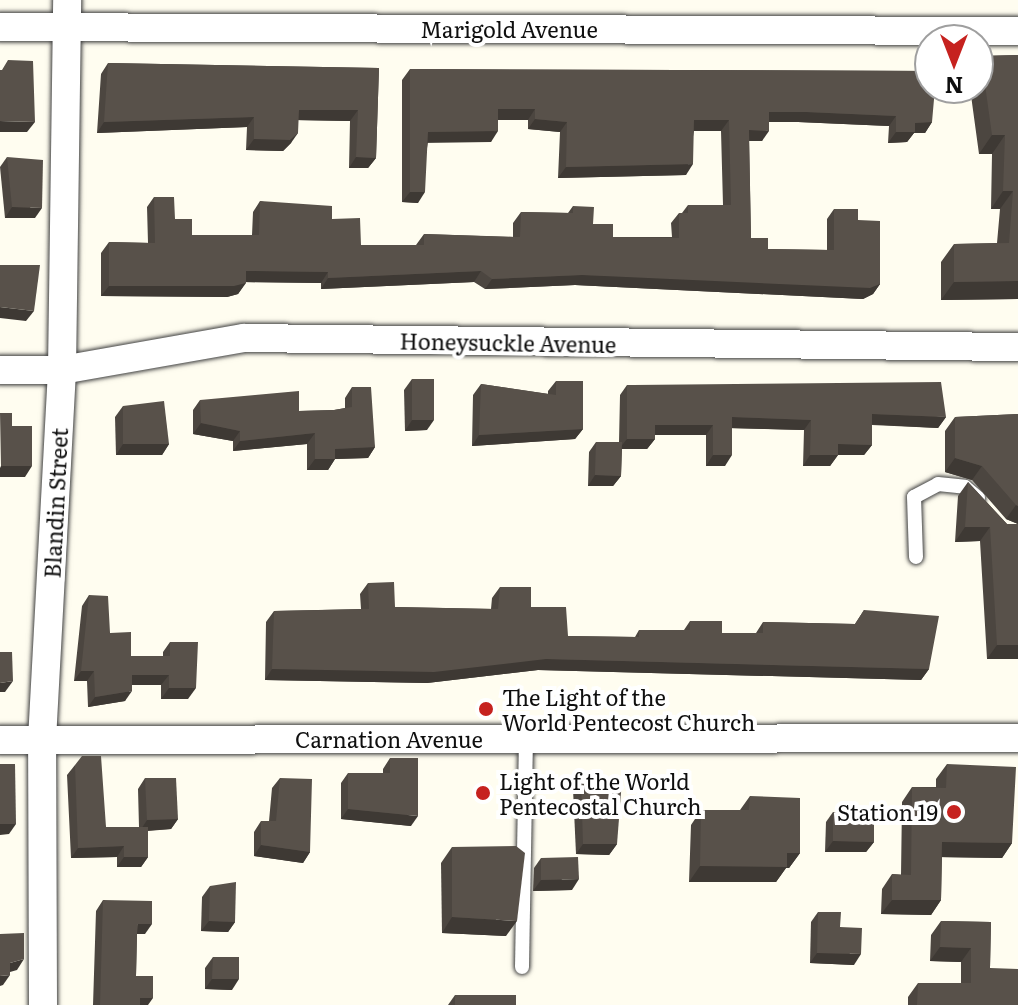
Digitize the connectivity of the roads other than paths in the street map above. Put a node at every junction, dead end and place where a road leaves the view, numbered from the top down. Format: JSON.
{"nodes":[{"id":1,"x":66,"y":14,"type":"edge"},
{"id":2,"x":0,"y":27,"type":"edge"},
{"id":3,"x":1018,"y":31,"type":"edge"},
{"id":4,"x":1018,"y":347,"type":"edge"},
{"id":5,"x":0,"y":370,"type":"edge"},
{"id":6,"x":62,"y":370,"type":"junction"},
{"id":7,"x":993,"y":517,"type":"edge"},
{"id":8,"x":916,"y":557,"type":"dead end"},
{"id":9,"x":1018,"y":738,"type":"edge"},
{"id":10,"x":526,"y":739,"type":"junction"},
{"id":11,"x":0,"y":740,"type":"edge"},
{"id":12,"x":42,"y":740,"type":"junction"},
{"id":13,"x":522,"y":967,"type":"dead end"},
{"id":14,"x":43,"y":1005,"type":"edge"}],
"edges":[{"from":1,"to":2,"type":"street","name":"Marigold Avenue"},
{"from":1,"to":3,"type":"street","name":"Marigold Avenue"},
{"from":1,"to":6,"type":"street","name":"Blandin Street"},
{"from":4,"to":6,"type":"street","name":"Honeysuckle Avenue"},
{"from":5,"to":6,"type":"street","name":"Honeysuckle Avenue"},
{"from":6,"to":12,"type":"street","name":"Blandin Street"},
{"from":7,"to":8,"type":"lane"},
{"from":9,"to":10,"type":"street","name":"Carnation Avenue"},
{"from":10,"to":12,"type":"street","name":"Carnation Avenue"},
{"from":10,"to":13,"type":"lane"},
{"from":11,"to":12,"type":"street","name":"Carnation Avenue"},
{"from":12,"to":14,"type":"street","name":"Blandin Street"}]}
